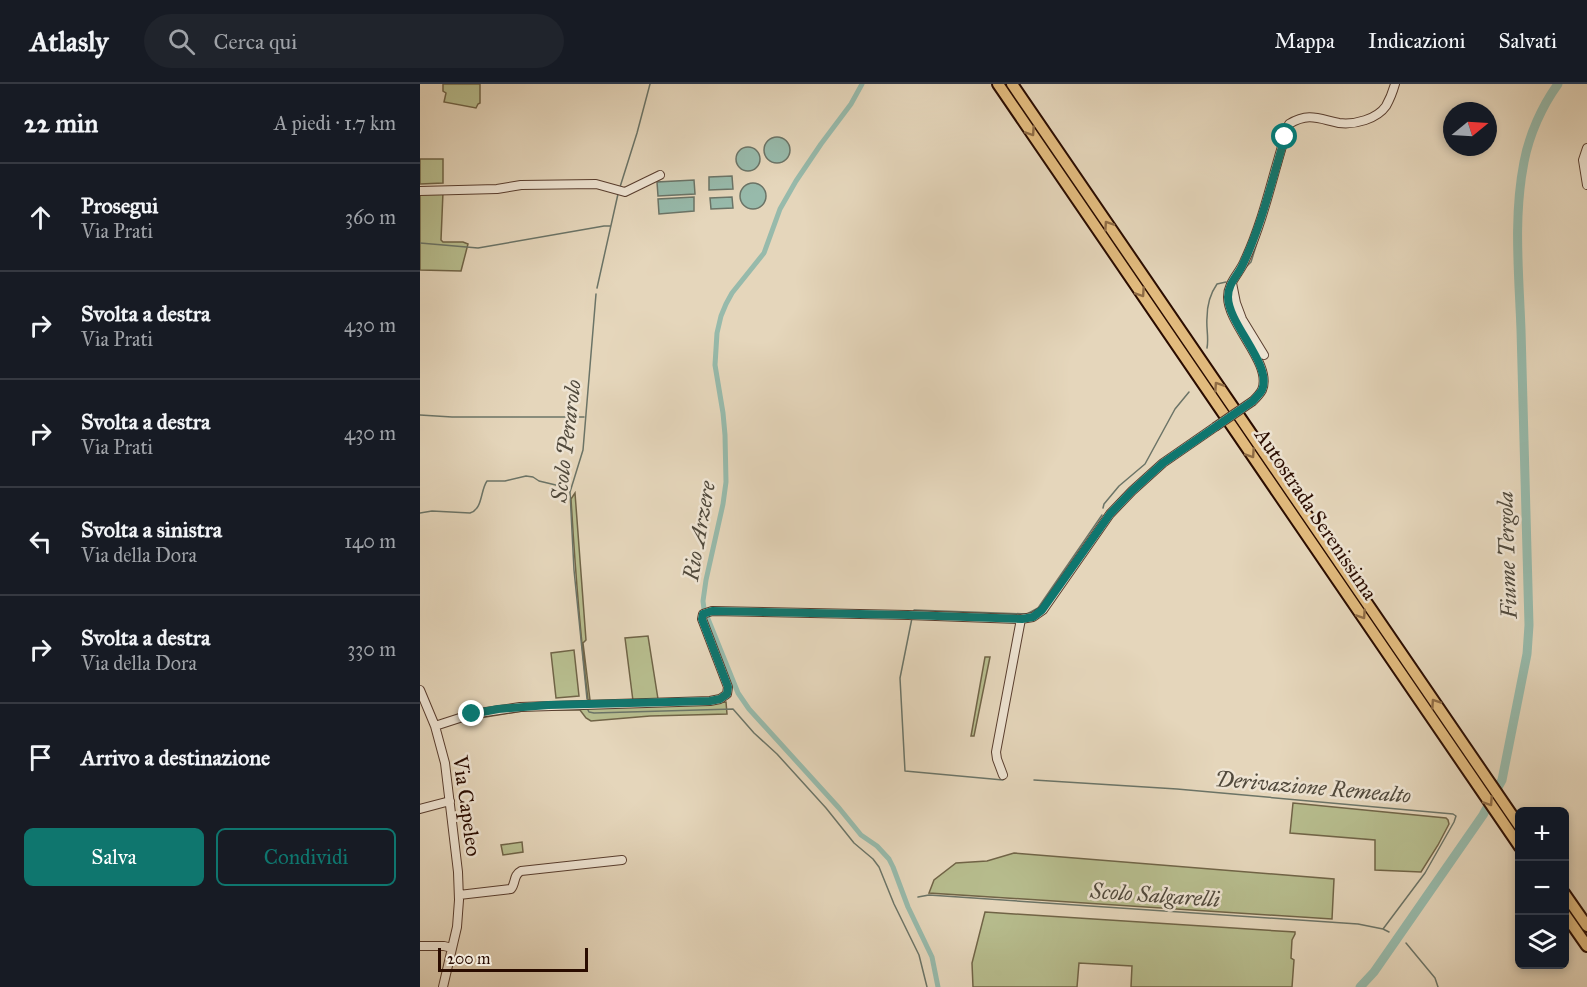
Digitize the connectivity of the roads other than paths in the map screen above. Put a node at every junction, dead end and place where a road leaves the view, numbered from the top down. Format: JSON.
{"nodes":[{"id":1,"x":998,"y":84,"type":"edge"},
{"id":2,"x":1012,"y":84,"type":"edge"},
{"id":3,"x":1395,"y":84,"type":"edge"},
{"id":4,"x":1587,"y":148,"type":"edge"},
{"id":5,"x":660,"y":175,"type":"dead end"},
{"id":6,"x":1587,"y":185,"type":"edge"},
{"id":7,"x":420,"y":190,"type":"edge"},
{"id":8,"x":1232,"y":282,"type":"junction"},
{"id":9,"x":1264,"y":355,"type":"dead end"},
{"id":10,"x":1022,"y":619,"type":"junction"},
{"id":11,"x":420,"y":690,"type":"edge"},
{"id":12,"x":435,"y":726,"type":"junction"},
{"id":13,"x":1004,"y":775,"type":"dead end"},
{"id":14,"x":450,"y":801,"type":"junction"},
{"id":15,"x":420,"y":809,"type":"edge"},
{"id":16,"x":1515,"y":821,"type":"edge"},
{"id":17,"x":1515,"y":841,"type":"edge"},
{"id":18,"x":622,"y":860,"type":"dead end"},
{"id":19,"x":459,"y":895,"type":"junction"},
{"id":20,"x":1569,"y":900,"type":"edge"},
{"id":21,"x":1565,"y":915,"type":"edge"},
{"id":22,"x":1587,"y":926,"type":"edge"},
{"id":23,"x":420,"y":946,"type":"edge"},
{"id":24,"x":1587,"y":946,"type":"edge"},
{"id":25,"x":452,"y":948,"type":"junction"},
{"id":26,"x":442,"y":987,"type":"edge"}],
"edges":[{"from":1,"to":17,"type":"highway","name":"Autostrada Serenissima","one_way":true},
{"from":16,"to":2,"type":"highway","name":"Autostrada Serenissima","one_way":true},
{"from":3,"to":8,"type":"street"},
{"from":4,"to":6,"type":"street"},
{"from":5,"to":7,"type":"street"},
{"from":8,"to":9,"type":"street"},
{"from":8,"to":10,"type":"street","bridge":true},
{"from":10,"to":12,"type":"street"},
{"from":10,"to":13,"type":"street"},
{"from":11,"to":12,"type":"street","name":"Via Capeleo"},
{"from":12,"to":14,"type":"street","name":"Via Capeleo"},
{"from":14,"to":15,"type":"street"},
{"from":14,"to":19,"type":"street","name":"Via Capeleo"},
{"from":18,"to":19,"type":"street"},
{"from":19,"to":25,"type":"street","name":"Via Capeleo"},
{"from":20,"to":22,"type":"highway"},
{"from":21,"to":24,"type":"highway"},
{"from":23,"to":25,"type":"street"},
{"from":25,"to":26,"type":"street","name":"Via Capeleo"}]}
